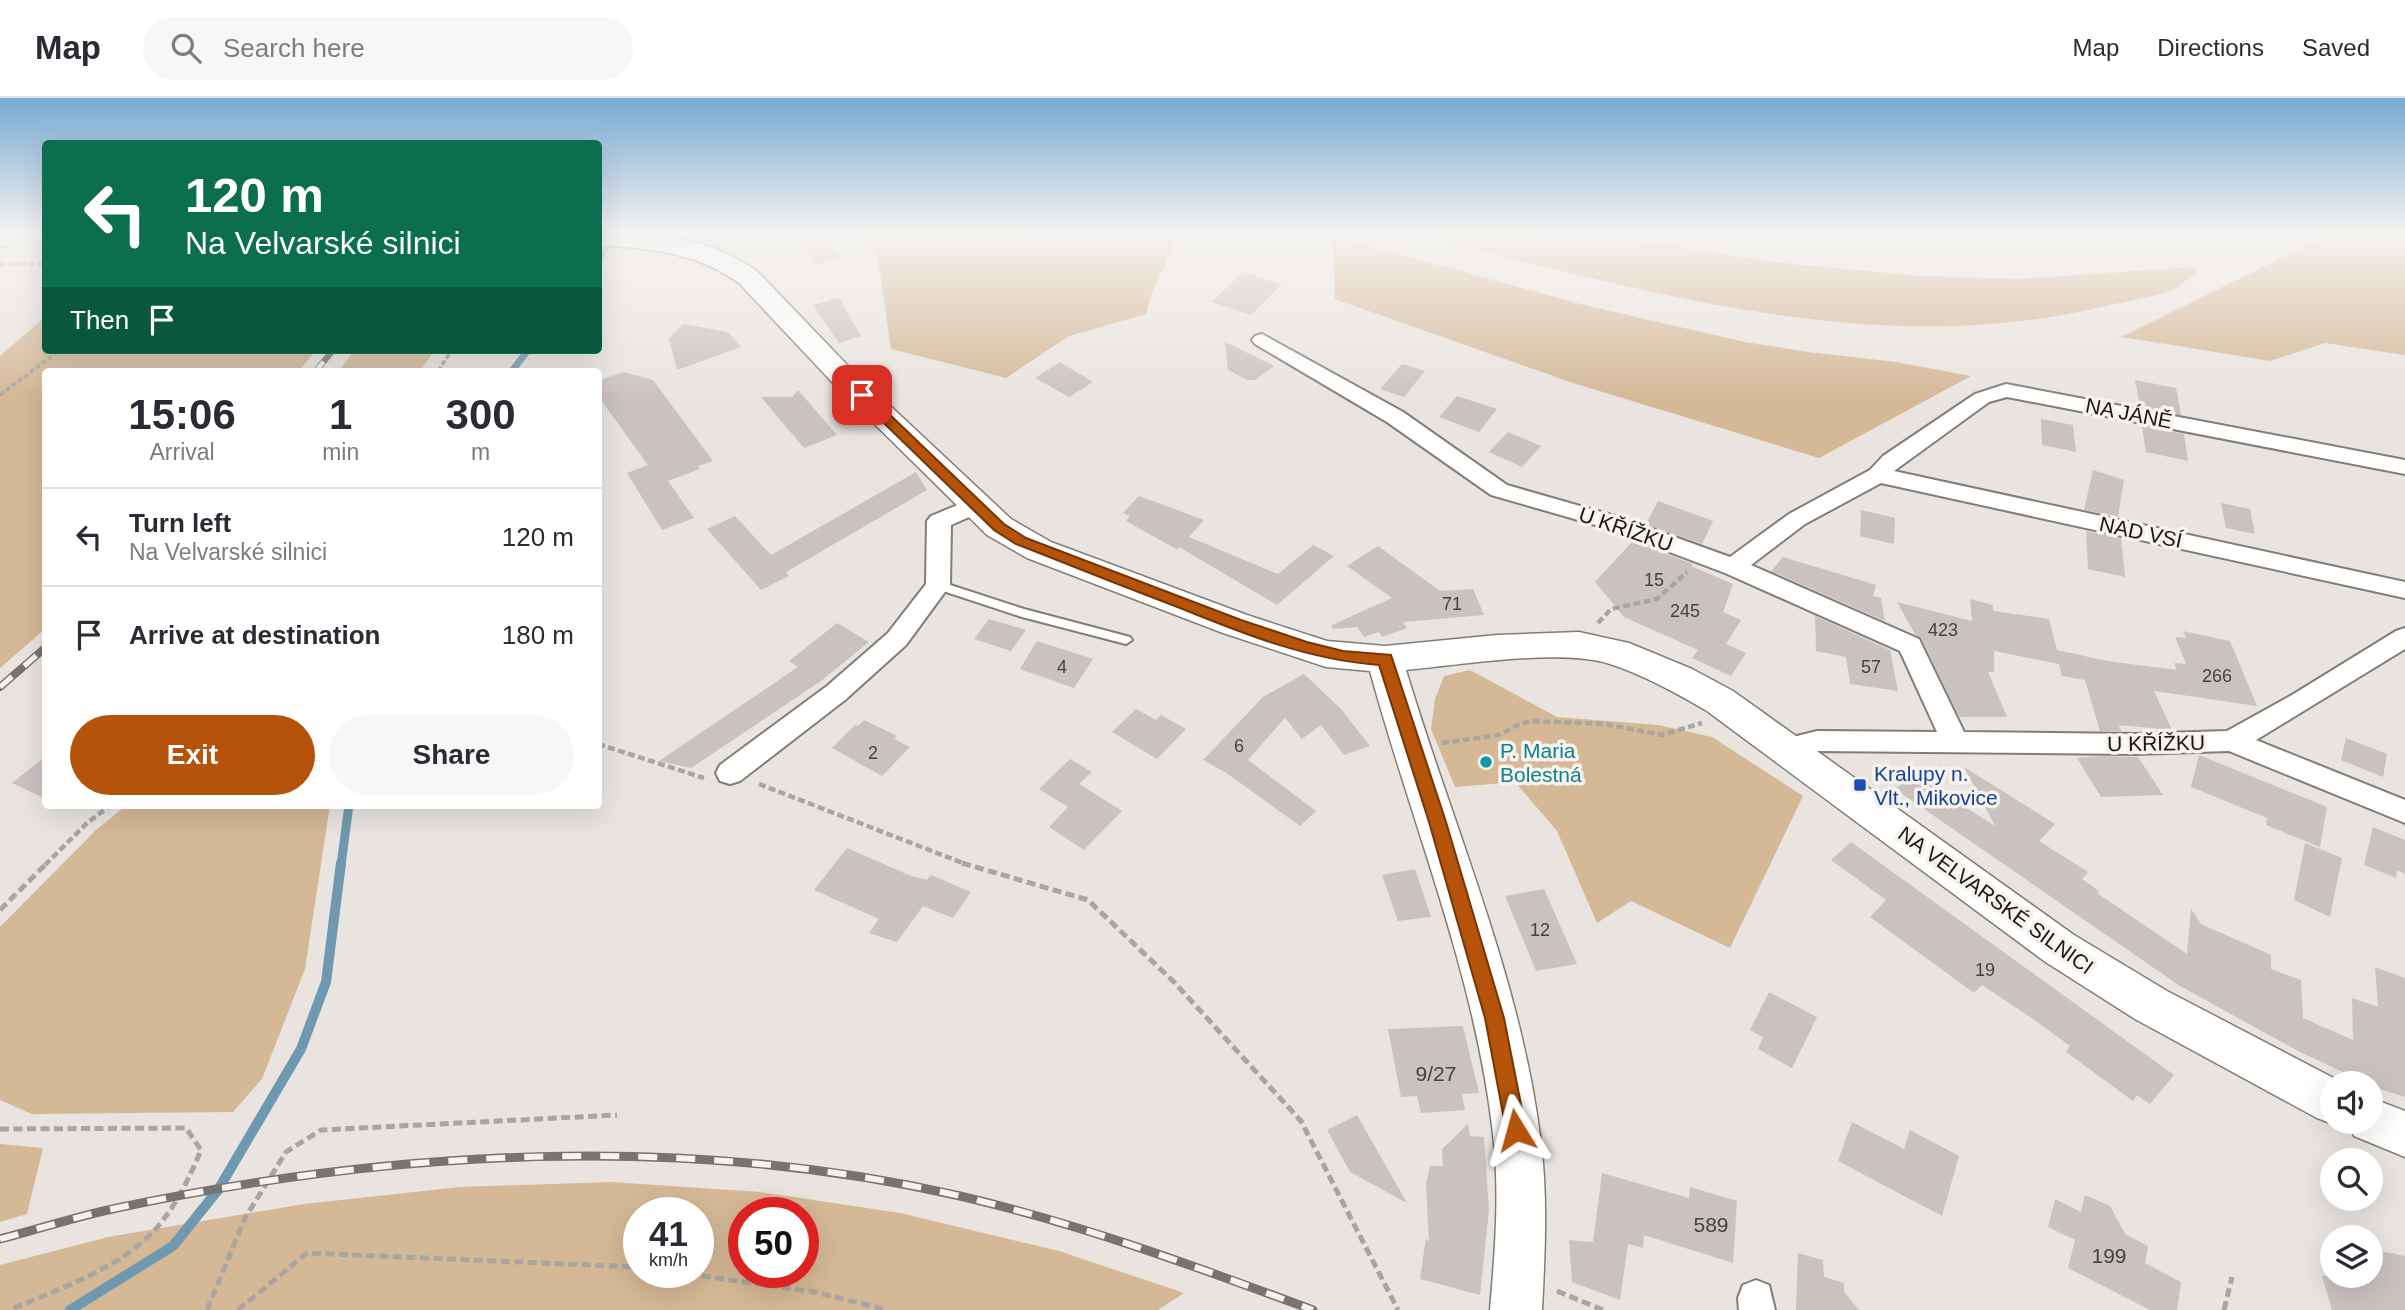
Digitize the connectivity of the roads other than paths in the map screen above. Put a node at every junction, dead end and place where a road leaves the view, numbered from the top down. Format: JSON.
{"nodes":[{"id":1,"x":758,"y":288,"type":"edge"},
{"id":2,"x":1262,"y":340,"type":"dead end"},
{"id":3,"x":2405,"y":467,"type":"edge"},
{"id":4,"x":1878,"y":475,"type":"junction"},
{"id":5,"x":978,"y":505,"type":"junction"},
{"id":6,"x":1733,"y":567,"type":"junction"},
{"id":7,"x":938,"y":585,"type":"junction"},
{"id":8,"x":2405,"y":590,"type":"edge"},
{"id":9,"x":2405,"y":637,"type":"edge"},
{"id":10,"x":1126,"y":640,"type":"dead end"},
{"id":11,"x":1385,"y":659,"type":"junction"},
{"id":12,"x":2231,"y":741,"type":"junction"},
{"id":13,"x":1955,"y":742,"type":"junction"},
{"id":14,"x":1787,"y":748,"type":"junction"},
{"id":15,"x":730,"y":773,"type":"road end"},
{"id":16,"x":2405,"y":812,"type":"edge"},
{"id":17,"x":2320,"y":1095,"type":"edge"},
{"id":18,"x":2383,"y":1124,"type":"edge"},
{"id":19,"x":2405,"y":1134,"type":"edge"},
{"id":20,"x":1533,"y":1299,"type":"edge"}],
"edges":[{"from":1,"to":5,"type":"main road","name":"NA VELVARSKÉ SILNICI"},
{"from":2,"to":6,"type":"street","name":"U KŘÍŽKU"},
{"from":3,"to":4,"type":"street","name":"NA JÁNĚ"},
{"from":4,"to":6,"type":"street","name":"NA JÁNĚ"},
{"from":4,"to":8,"type":"street","name":"NAD VSÍ"},
{"from":5,"to":7,"type":"street"},
{"from":5,"to":11,"type":"main road","name":"NA VELVARSKÉ SILNICI"},
{"from":6,"to":13,"type":"street","name":"U KŘÍŽKU"},
{"from":7,"to":10,"type":"lane"},
{"from":7,"to":15,"type":"street"},
{"from":9,"to":12,"type":"street","name":"U KŘÍŽKU"},
{"from":11,"to":14,"type":"main road","name":"NA VELVARSKÉ SILNICI"},
{"from":11,"to":20,"type":"main road"},
{"from":12,"to":13,"type":"street","name":"U KŘÍŽKU"},
{"from":12,"to":16,"type":"street","name":"U KŘÍŽKU"},
{"from":13,"to":14,"type":"street","name":"U KŘÍŽKU"},
{"from":14,"to":17,"type":"main road","name":"NA VELVARSKÉ SILNICI"},
{"from":18,"to":19,"type":"main road"}]}
